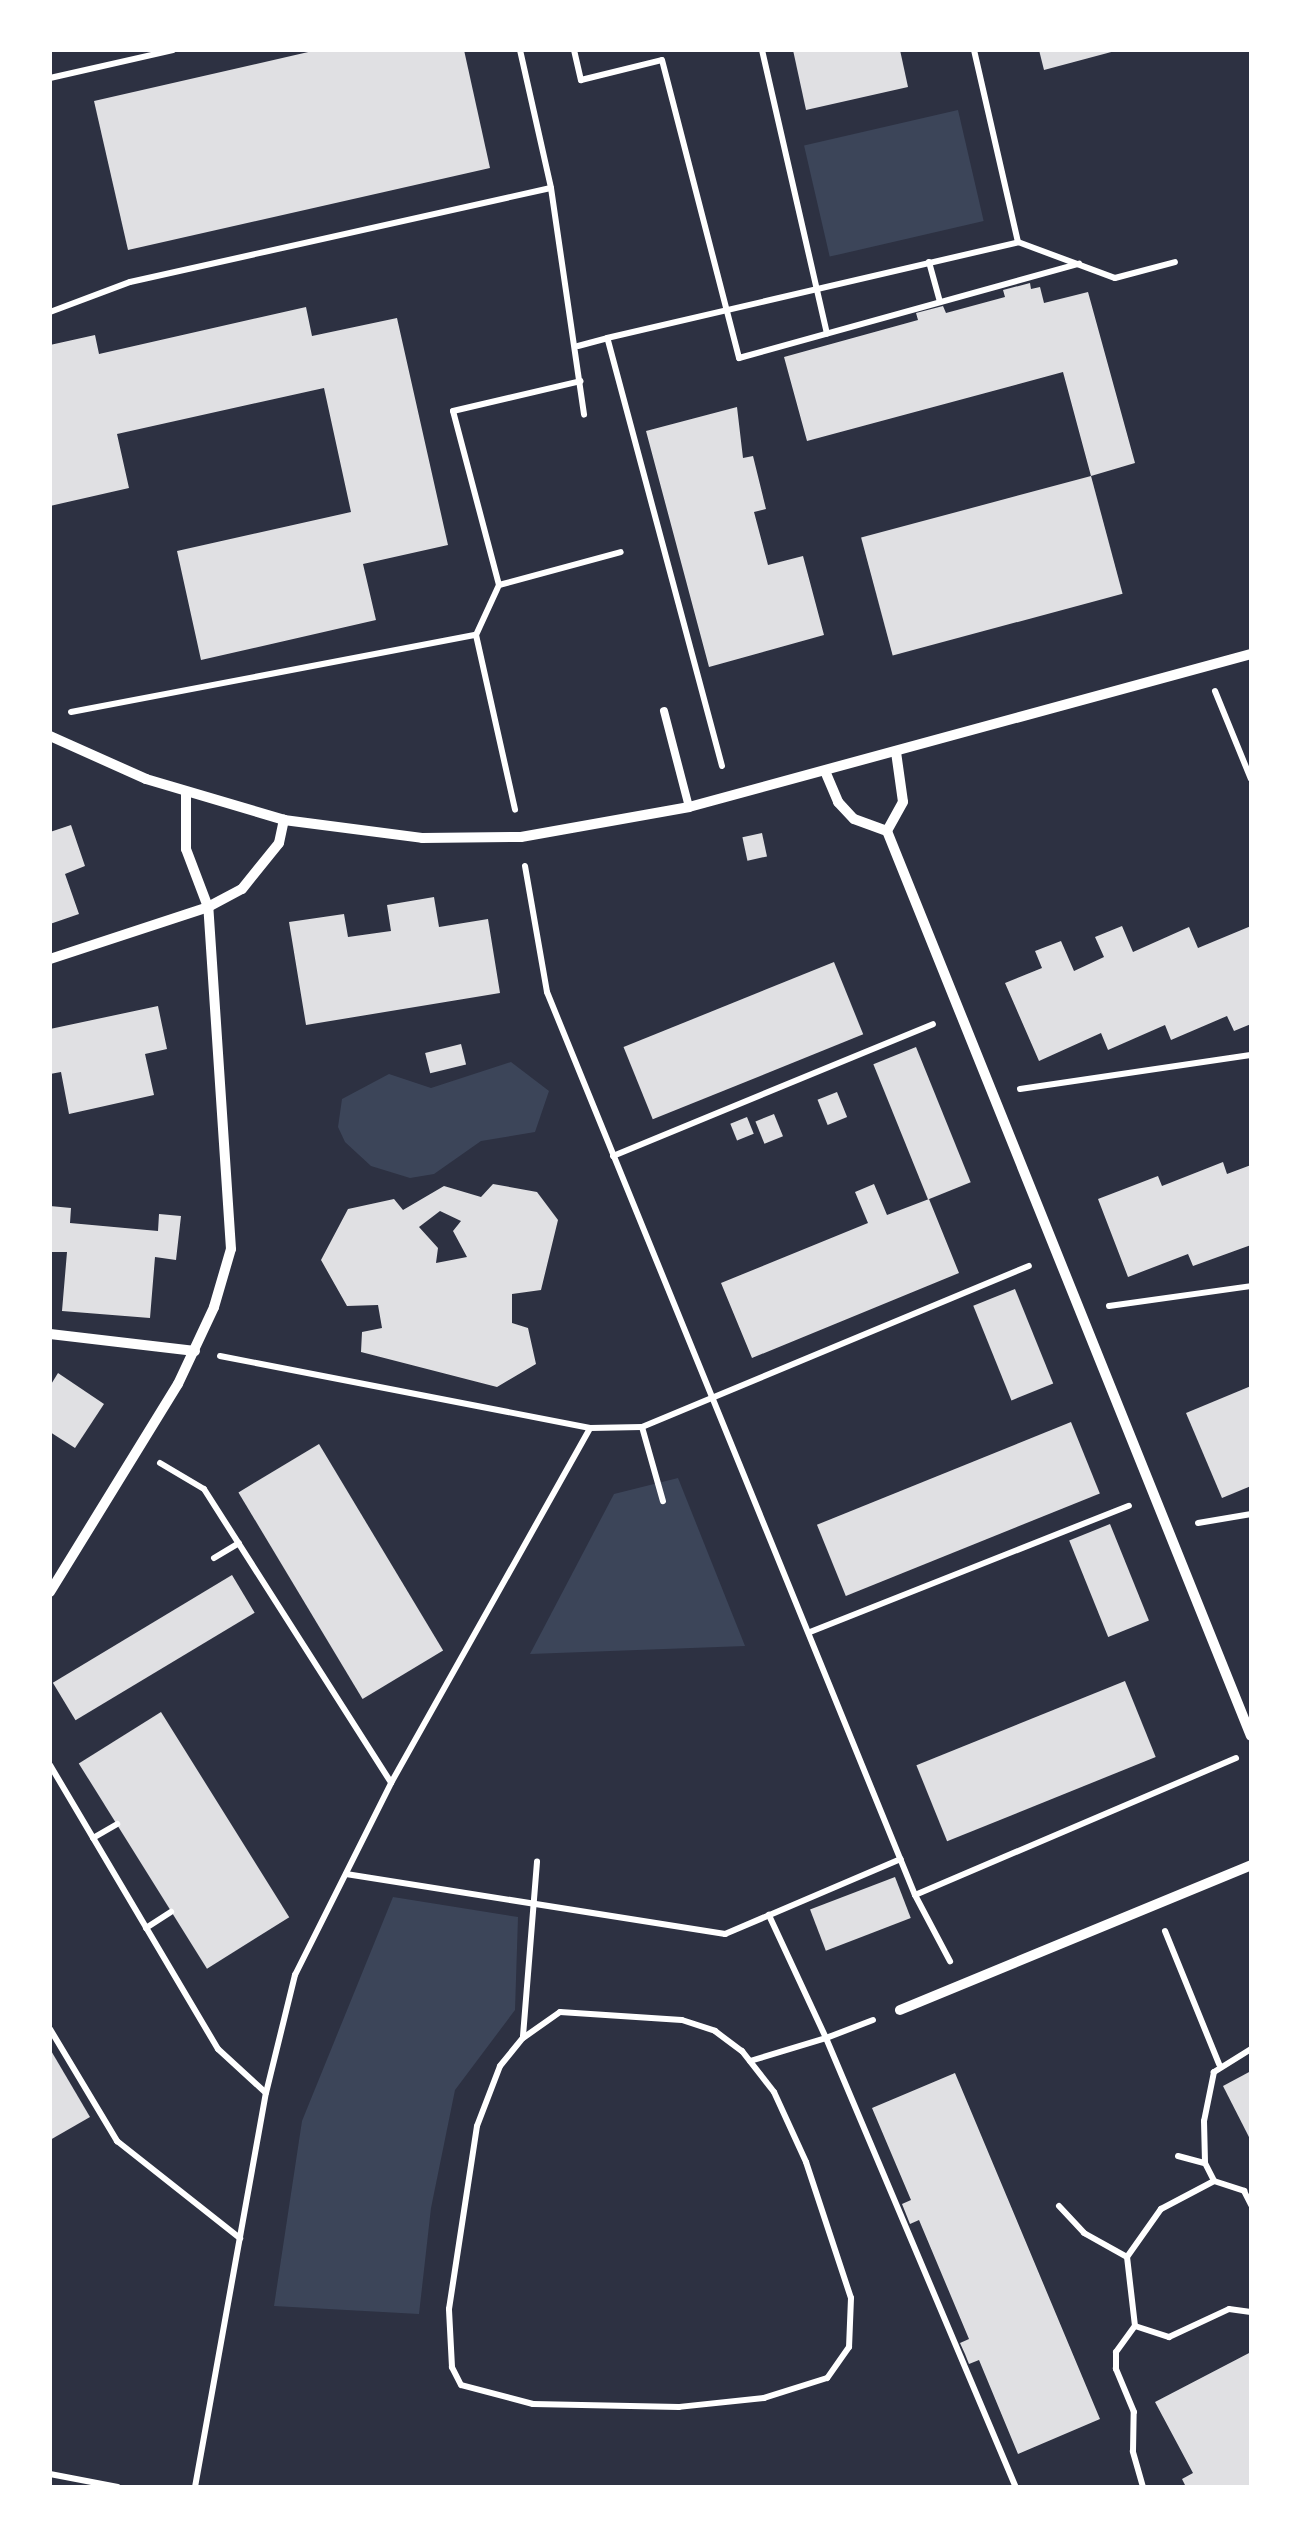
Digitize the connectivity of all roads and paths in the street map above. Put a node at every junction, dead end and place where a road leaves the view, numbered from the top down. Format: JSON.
{"nodes":[{"id":1,"x":174,"y":50,"type":"edge"},
{"id":2,"x":520,"y":50,"type":"edge"},
{"id":3,"x":574,"y":50,"type":"edge"},
{"id":4,"x":762,"y":50,"type":"edge"},
{"id":5,"x":974,"y":50,"type":"edge"},
{"id":6,"x":50,"y":78,"type":"edge"},
{"id":7,"x":550,"y":188,"type":"junction"},
{"id":8,"x":1018,"y":242,"type":"junction"},
{"id":9,"x":929,"y":262,"type":"junction"},
{"id":10,"x":1175,"y":262,"type":"dead end"},
{"id":11,"x":1078,"y":264,"type":"junction"},
{"id":12,"x":816,"y":289,"type":"junction"},
{"id":13,"x":940,"y":302,"type":"junction"},
{"id":14,"x":726,"y":310,"type":"junction"},
{"id":15,"x":50,"y":312,"type":"edge"},
{"id":16,"x":827,"y":334,"type":"junction"},
{"id":17,"x":607,"y":338,"type":"junction"},
{"id":18,"x":578,"y":346,"type":"junction"},
{"id":19,"x":581,"y":380,"type":"junction"},
{"id":20,"x":584,"y":415,"type":"dead end"},
{"id":21,"x":621,"y":552,"type":"dead end"},
{"id":22,"x":499,"y":584,"type":"junction"},
{"id":23,"x":476,"y":635,"type":"junction"},
{"id":24,"x":1251,"y":654,"type":"edge"},
{"id":25,"x":1205,"y":667,"type":"junction"},
{"id":26,"x":664,"y":711,"type":"dead end"},
{"id":27,"x":50,"y":716,"type":"edge"},
{"id":28,"x":50,"y":736,"type":"edge"},
{"id":29,"x":896,"y":752,"type":"junction"},
{"id":30,"x":826,"y":771,"type":"junction"},
{"id":31,"x":1251,"y":780,"type":"edge"},
{"id":32,"x":186,"y":792,"type":"junction"},
{"id":33,"x":730,"y":796,"type":"junction"},
{"id":34,"x":689,"y":808,"type":"junction"},
{"id":35,"x":284,"y":820,"type":"junction"},
{"id":36,"x":888,"y":831,"type":"junction"},
{"id":37,"x":521,"y":837,"type":"junction"},
{"id":38,"x":208,"y":907,"type":"junction"},
{"id":39,"x":50,"y":959,"type":"edge"},
{"id":40,"x":962,"y":1012,"type":"junction"},
{"id":41,"x":1251,"y":1054,"type":"edge"},
{"id":42,"x":994,"y":1092,"type":"junction"},
{"id":43,"x":613,"y":1156,"type":"junction"},
{"id":44,"x":1060,"y":1254,"type":"junction"},
{"id":45,"x":1251,"y":1286,"type":"edge"},
{"id":46,"x":1081,"y":1310,"type":"junction"},
{"id":47,"x":50,"y":1334,"type":"edge"},
{"id":48,"x":195,"y":1351,"type":"junction"},
{"id":49,"x":712,"y":1399,"type":"junction"},
{"id":50,"x":642,"y":1427,"type":"junction"},
{"id":51,"x":590,"y":1428,"type":"junction"},
{"id":52,"x":137,"y":1452,"type":"junction"},
{"id":53,"x":1156,"y":1496,"type":"junction"},
{"id":54,"x":663,"y":1501,"type":"dead end"},
{"id":55,"x":1251,"y":1514,"type":"edge"},
{"id":56,"x":1168,"y":1528,"type":"junction"},
{"id":57,"x":239,"y":1542,"type":"junction"},
{"id":58,"x":214,"y":1558,"type":"dead end"},
{"id":59,"x":50,"y":1592,"type":"edge"},
{"id":60,"x":810,"y":1632,"type":"junction"},
{"id":61,"x":1251,"y":1736,"type":"edge"},
{"id":62,"x":1251,"y":1752,"type":"edge"},
{"id":63,"x":50,"y":1765,"type":"edge"},
{"id":64,"x":391,"y":1783,"type":"junction"},
{"id":65,"x":116,"y":1824,"type":"dead end"},
{"id":66,"x":94,"y":1838,"type":"junction"},
{"id":67,"x":901,"y":1859,"type":"junction"},
{"id":68,"x":537,"y":1862,"type":"dead end"},
{"id":69,"x":1251,"y":1864,"type":"edge"},
{"id":70,"x":346,"y":1874,"type":"junction"},
{"id":71,"x":915,"y":1895,"type":"junction"},
{"id":72,"x":534,"y":1899,"type":"junction"},
{"id":73,"x":1154,"y":1905,"type":"junction"},
{"id":74,"x":171,"y":1912,"type":"dead end"},
{"id":75,"x":769,"y":1915,"type":"junction"},
{"id":76,"x":146,"y":1928,"type":"junction"},
{"id":77,"x":963,"y":1986,"type":"junction"},
{"id":78,"x":900,"y":2010,"type":"joint"},
{"id":79,"x":50,"y":2030,"type":"edge"},
{"id":80,"x":523,"y":2038,"type":"junction"},
{"id":81,"x":826,"y":2038,"type":"junction"},
{"id":82,"x":1251,"y":2050,"type":"edge"},
{"id":83,"x":750,"y":2061,"type":"junction"},
{"id":84,"x":1219,"y":2064,"type":"junction"},
{"id":85,"x":266,"y":2093,"type":"junction"},
{"id":86,"x":1178,"y":2156,"type":"dead end"},
{"id":87,"x":1205,"y":2162,"type":"junction"},
{"id":88,"x":1214,"y":2180,"type":"junction"},
{"id":89,"x":1251,"y":2205,"type":"edge"},
{"id":90,"x":1059,"y":2206,"type":"dead end"},
{"id":91,"x":240,"y":2238,"type":"junction"},
{"id":92,"x":1127,"y":2257,"type":"junction"},
{"id":93,"x":1251,"y":2312,"type":"edge"},
{"id":94,"x":1135,"y":2326,"type":"junction"},
{"id":95,"x":50,"y":2474,"type":"edge"},
{"id":96,"x":118,"y":2487,"type":"edge"},
{"id":97,"x":195,"y":2487,"type":"edge"},
{"id":98,"x":1016,"y":2487,"type":"edge"},
{"id":99,"x":1143,"y":2487,"type":"edge"}],
"edges":[{"from":1,"to":6,"type":"path"},
{"from":2,"to":7,"type":"path"},
{"from":3,"to":14,"type":"path"},
{"from":4,"to":12,"type":"path"},
{"from":5,"to":8,"type":"path"},
{"from":7,"to":15,"type":"path"},
{"from":7,"to":18,"type":"path"},
{"from":8,"to":9,"type":"path"},
{"from":8,"to":11,"type":"path"},
{"from":9,"to":12,"type":"path"},
{"from":9,"to":13,"type":"path"},
{"from":10,"to":11,"type":"path"},
{"from":11,"to":13,"type":"path"},
{"from":12,"to":14,"type":"path"},
{"from":12,"to":16,"type":"path"},
{"from":13,"to":16,"type":"path"},
{"from":14,"to":16,"type":"path"},
{"from":14,"to":17,"type":"path"},
{"from":17,"to":18,"type":"path"},
{"from":17,"to":33,"type":"path"},
{"from":18,"to":19,"type":"path"},
{"from":19,"to":20,"type":"path"},
{"from":19,"to":22,"type":"path"},
{"from":21,"to":22,"type":"path"},
{"from":22,"to":23,"type":"path"},
{"from":23,"to":27,"type":"path"},
{"from":23,"to":37,"type":"path"},
{"from":24,"to":25,"type":"street"},
{"from":25,"to":29,"type":"street"},
{"from":25,"to":31,"type":"path"},
{"from":26,"to":34,"type":"lane"},
{"from":28,"to":32,"type":"street"},
{"from":29,"to":30,"type":"street"},
{"from":29,"to":36,"type":"street"},
{"from":30,"to":33,"type":"street"},
{"from":30,"to":36,"type":"street"},
{"from":32,"to":35,"type":"street"},
{"from":32,"to":38,"type":"street"},
{"from":33,"to":34,"type":"street"},
{"from":34,"to":37,"type":"street"},
{"from":35,"to":37,"type":"street"},
{"from":35,"to":38,"type":"street"},
{"from":36,"to":40,"type":"street"},
{"from":37,"to":43,"type":"path"},
{"from":38,"to":39,"type":"street"},
{"from":38,"to":48,"type":"street"},
{"from":40,"to":42,"type":"street"},
{"from":40,"to":43,"type":"path"},
{"from":41,"to":42,"type":"path"},
{"from":42,"to":44,"type":"street"},
{"from":43,"to":49,"type":"path"},
{"from":44,"to":46,"type":"street"},
{"from":44,"to":49,"type":"path"},
{"from":45,"to":46,"type":"path"},
{"from":46,"to":53,"type":"street"},
{"from":47,"to":48,"type":"street"},
{"from":48,"to":51,"type":"path"},
{"from":48,"to":52,"type":"street"},
{"from":49,"to":50,"type":"path"},
{"from":49,"to":60,"type":"path"},
{"from":50,"to":51,"type":"path"},
{"from":50,"to":54,"type":"path"},
{"from":51,"to":64,"type":"path"},
{"from":52,"to":57,"type":"path"},
{"from":52,"to":59,"type":"street"},
{"from":53,"to":56,"type":"street"},
{"from":53,"to":60,"type":"path"},
{"from":55,"to":56,"type":"path"},
{"from":56,"to":61,"type":"street"},
{"from":57,"to":58,"type":"path"},
{"from":57,"to":64,"type":"path"},
{"from":60,"to":67,"type":"path"},
{"from":62,"to":71,"type":"path"},
{"from":63,"to":66,"type":"path"},
{"from":64,"to":70,"type":"path"},
{"from":65,"to":66,"type":"path"},
{"from":66,"to":76,"type":"path"},
{"from":67,"to":71,"type":"path"},
{"from":67,"to":75,"type":"path"},
{"from":68,"to":72,"type":"path"},
{"from":69,"to":73,"type":"street"},
{"from":70,"to":72,"type":"path"},
{"from":70,"to":85,"type":"path"},
{"from":71,"to":77,"type":"path"},
{"from":72,"to":75,"type":"path"},
{"from":72,"to":80,"type":"path"},
{"from":73,"to":77,"type":"street"},
{"from":73,"to":84,"type":"path"},
{"from":74,"to":76,"type":"path"},
{"from":75,"to":81,"type":"path"},
{"from":76,"to":85,"type":"path"},
{"from":77,"to":78,"type":"street"},
{"from":78,"to":81,"type":"path"},
{"from":79,"to":91,"type":"path"},
{"from":80,"to":83,"type":"path"},
{"from":80,"to":83,"type":"path"},
{"from":81,"to":83,"type":"path"},
{"from":81,"to":98,"type":"path"},
{"from":82,"to":84,"type":"path"},
{"from":84,"to":87,"type":"path"},
{"from":85,"to":91,"type":"path"},
{"from":86,"to":87,"type":"path"},
{"from":87,"to":88,"type":"path"},
{"from":88,"to":89,"type":"path"},
{"from":88,"to":92,"type":"path"},
{"from":90,"to":92,"type":"path"},
{"from":91,"to":97,"type":"path"},
{"from":92,"to":94,"type":"path"},
{"from":93,"to":94,"type":"path"},
{"from":94,"to":99,"type":"path"},
{"from":95,"to":96,"type":"path"}]}
